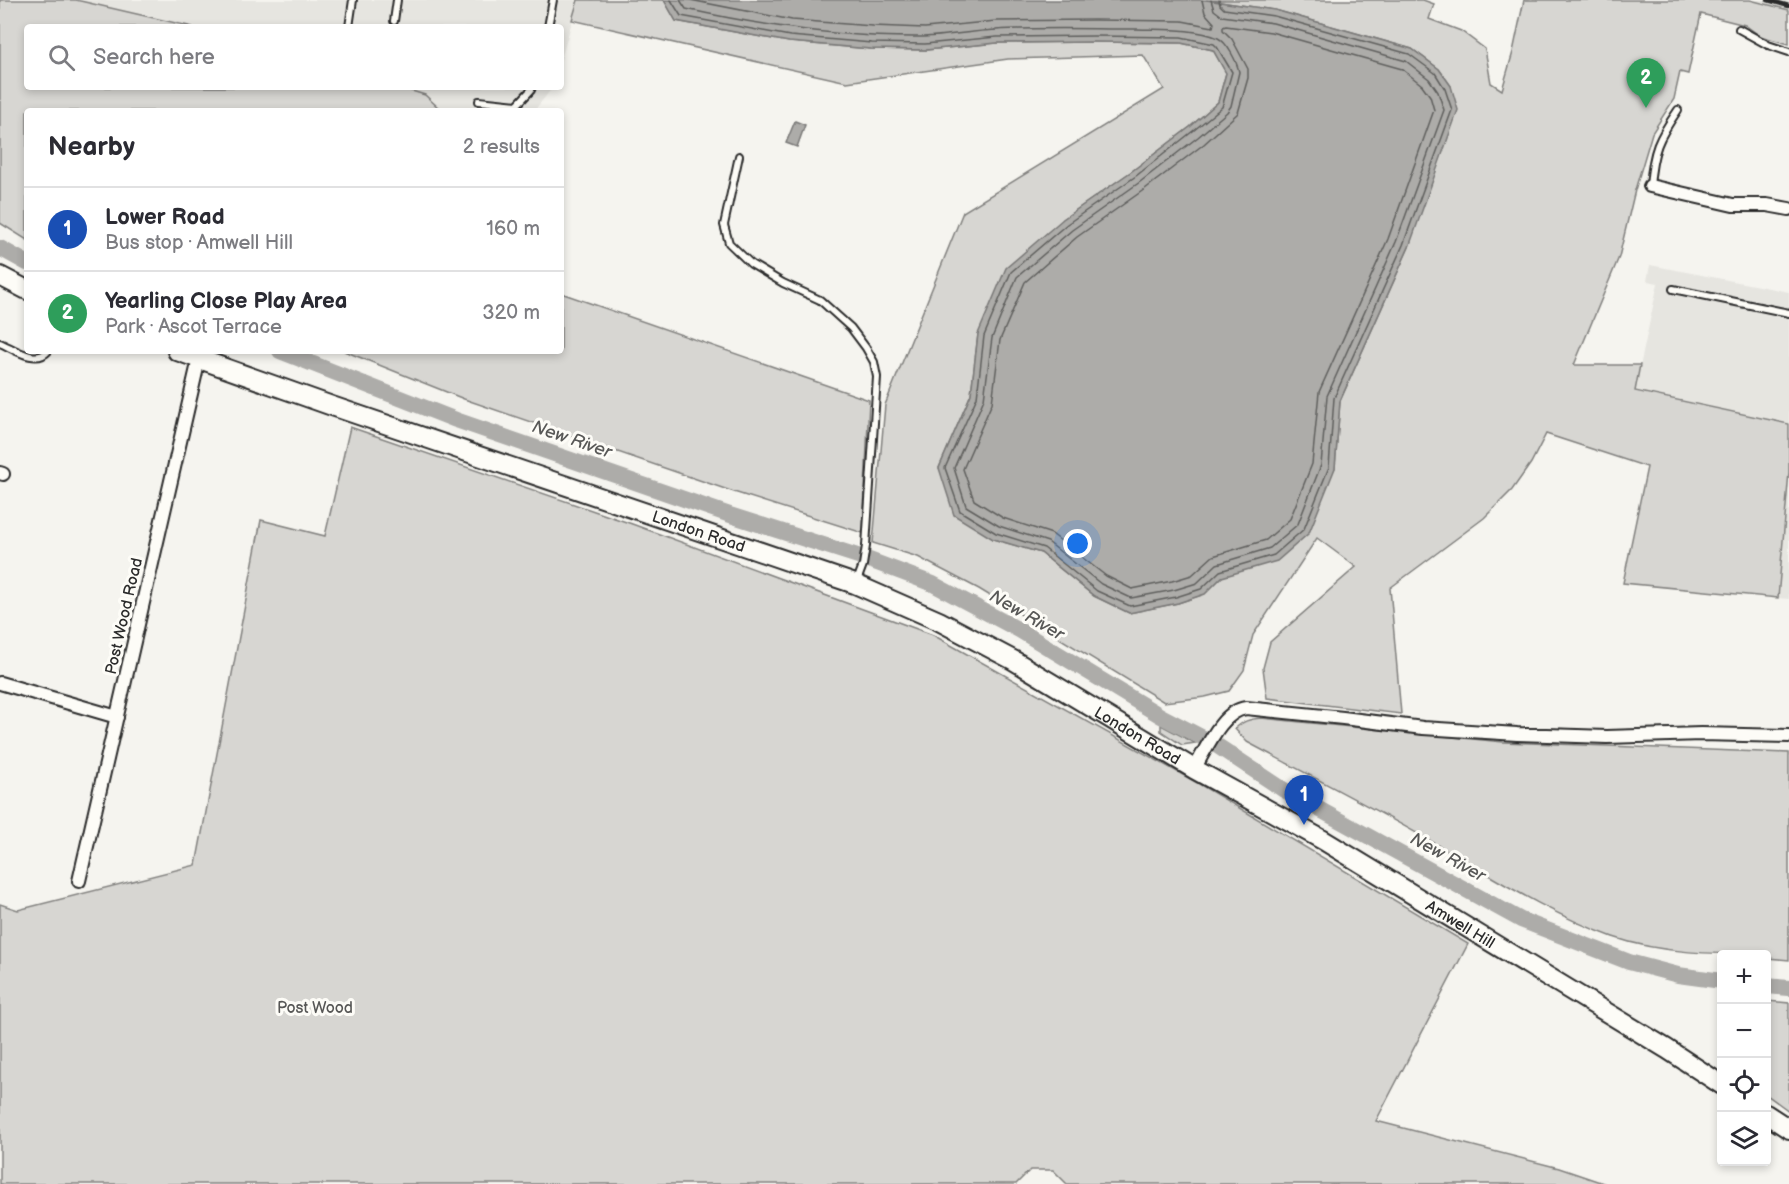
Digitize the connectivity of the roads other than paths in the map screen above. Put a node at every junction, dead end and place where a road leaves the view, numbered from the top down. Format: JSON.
{"nodes":[{"id":1,"x":353,"y":0,"type":"edge"},
{"id":2,"x":397,"y":0,"type":"edge"},
{"id":3,"x":553,"y":0,"type":"edge"},
{"id":4,"x":394,"y":21,"type":"dead end"},
{"id":5,"x":350,"y":24,"type":"edge"},
{"id":6,"x":549,"y":24,"type":"edge"},
{"id":7,"x":1739,"y":29,"type":"dead end"},
{"id":8,"x":1789,"y":52,"type":"edge"},
{"id":9,"x":531,"y":90,"type":"edge"},
{"id":10,"x":479,"y":101,"type":"dead end"},
{"id":11,"x":1678,"y":110,"type":"dead end"},
{"id":12,"x":740,"y":156,"type":"dead end"},
{"id":13,"x":1650,"y":186,"type":"joint"},
{"id":14,"x":1789,"y":209,"type":"edge"},
{"id":15,"x":0,"y":276,"type":"edge"},
{"id":16,"x":24,"y":288,"type":"edge"},
{"id":17,"x":1673,"y":289,"type":"dead end"},
{"id":18,"x":1789,"y":313,"type":"edge"},
{"id":19,"x":0,"y":343,"type":"edge"},
{"id":20,"x":24,"y":353,"type":"edge"},
{"id":21,"x":27,"y":354,"type":"edge"},
{"id":22,"x":46,"y":354,"type":"edge"},
{"id":23,"x":186,"y":354,"type":"edge"},
{"id":24,"x":199,"y":358,"type":"junction"},
{"id":25,"x":855,"y":584,"type":"junction"},
{"id":26,"x":0,"y":683,"type":"edge"},
{"id":27,"x":117,"y":717,"type":"junction"},
{"id":28,"x":1789,"y":736,"type":"edge"},
{"id":29,"x":1194,"y":769,"type":"junction"},
{"id":30,"x":79,"y":881,"type":"dead end"},
{"id":31,"x":1717,"y":1082,"type":"edge"},
{"id":32,"x":1771,"y":1117,"type":"edge"},
{"id":33,"x":1789,"y":1129,"type":"edge"}],
"edges":[{"from":1,"to":5,"type":"lane"},
{"from":2,"to":4,"type":"lane"},
{"from":3,"to":6,"type":"lane"},
{"from":7,"to":8,"type":"lane"},
{"from":9,"to":10,"type":"lane"},
{"from":11,"to":13,"type":"lane"},
{"from":12,"to":25,"type":"lane"},
{"from":13,"to":14,"type":"street"},
{"from":15,"to":16,"type":"main road"},
{"from":17,"to":18,"type":"lane"},
{"from":19,"to":20,"type":"lane"},
{"from":21,"to":22,"type":"lane"},
{"from":23,"to":24,"type":"main road","name":"London Road"},
{"from":24,"to":25,"type":"main road","name":"London Road"},
{"from":24,"to":27,"type":"street","name":"Post Wood Road"},
{"from":25,"to":29,"type":"main road","name":"London Road"},
{"from":26,"to":27,"type":"street"},
{"from":27,"to":30,"type":"street","name":"Post Wood Road"},
{"from":28,"to":29,"type":"street"},
{"from":29,"to":31,"type":"main road","name":"Amwell Hill"},
{"from":32,"to":33,"type":"main road"}]}
